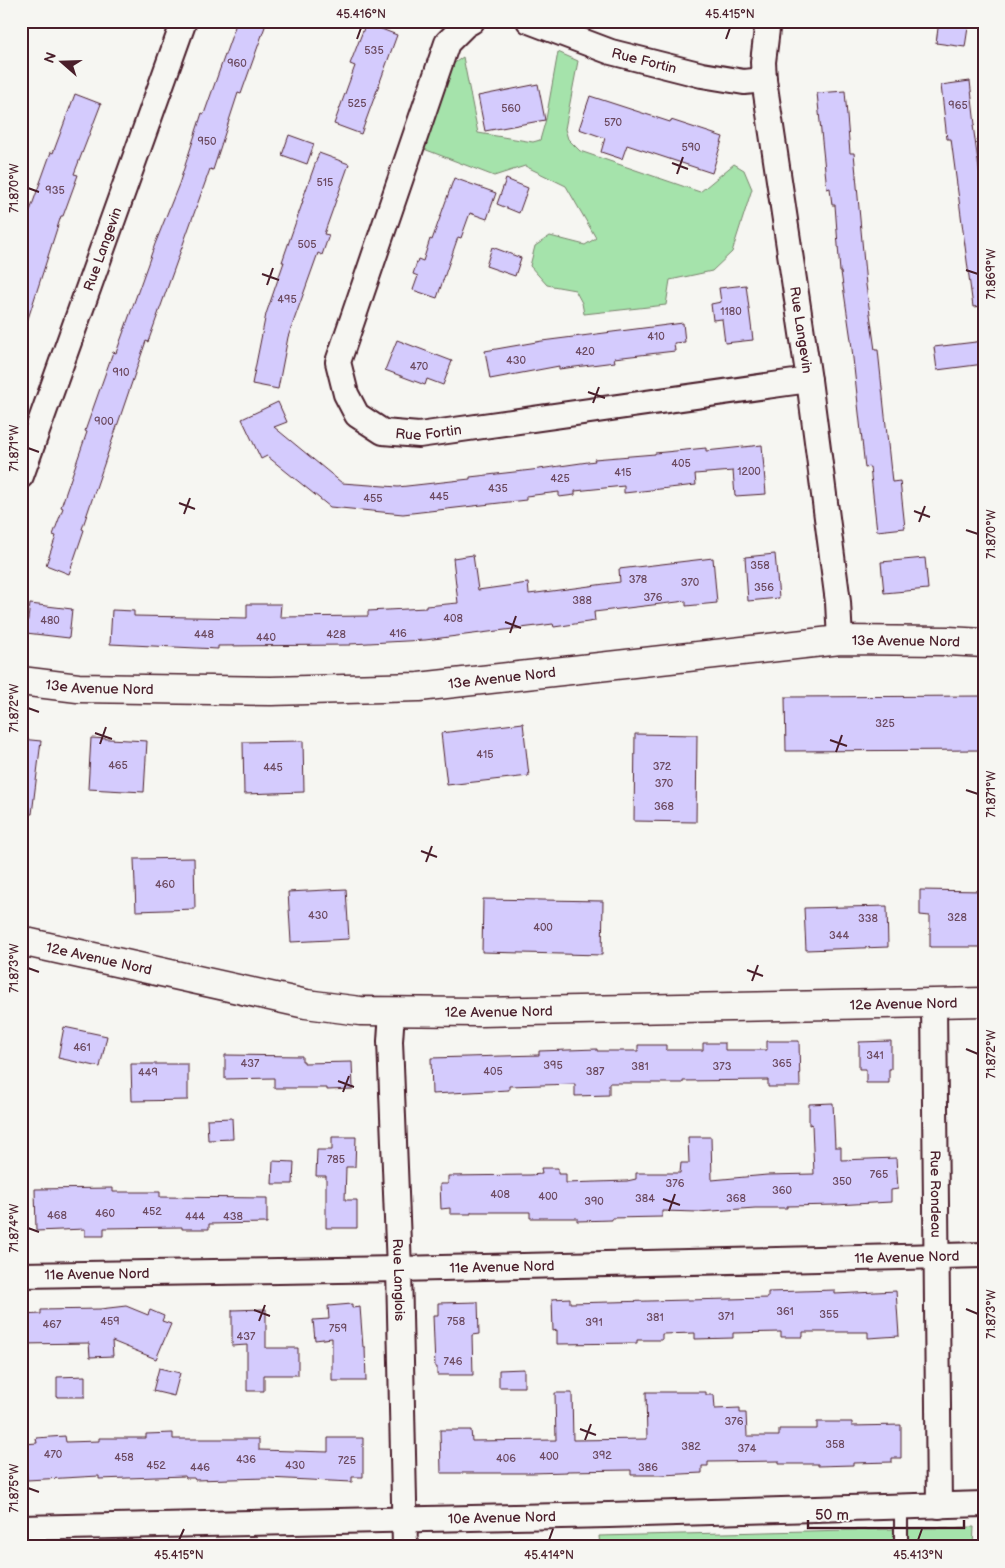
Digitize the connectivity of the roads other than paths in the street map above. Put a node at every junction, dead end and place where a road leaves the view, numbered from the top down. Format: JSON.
{"nodes":[{"id":1,"x":184,"y":21,"type":"edge"},
{"id":2,"x":472,"y":21,"type":"edge"},
{"id":3,"x":529,"y":21,"type":"edge"},
{"id":4,"x":768,"y":21,"type":"edge"},
{"id":5,"x":764,"y":80,"type":"junction"},
{"id":6,"x":809,"y":380,"type":"junction"},
{"id":7,"x":21,"y":476,"type":"edge"},
{"id":8,"x":840,"y":640,"type":"junction"},
{"id":9,"x":984,"y":643,"type":"edge"},
{"id":10,"x":21,"y":681,"type":"edge"},
{"id":11,"x":21,"y":941,"type":"edge"},
{"id":12,"x":984,"y":1002,"type":"edge"},
{"id":13,"x":934,"y":1004,"type":"junction"},
{"id":14,"x":392,"y":1012,"type":"junction"},
{"id":15,"x":984,"y":1255,"type":"edge"},
{"id":16,"x":937,"y":1256,"type":"junction"},
{"id":17,"x":399,"y":1269,"type":"junction"},
{"id":18,"x":21,"y":1275,"type":"edge"},
{"id":19,"x":984,"y":1504,"type":"edge"},
{"id":20,"x":901,"y":1506,"type":"junction"},
{"id":21,"x":939,"y":1506,"type":"junction"},
{"id":22,"x":404,"y":1520,"type":"junction"},
{"id":23,"x":21,"y":1528,"type":"edge"},
{"id":24,"x":405,"y":1547,"type":"edge"},
{"id":25,"x":901,"y":1547,"type":"edge"}],
"edges":[{"from":1,"to":7,"type":"street","name":"Rue Langevin"},
{"from":2,"to":6,"type":"street","name":"Rue Fortin"},
{"from":3,"to":5,"type":"street","name":"Rue Fortin"},
{"from":4,"to":5,"type":"street","name":"Rue Langevin"},
{"from":5,"to":6,"type":"street","name":"Rue Langevin"},
{"from":6,"to":8,"type":"street","name":"Rue Langevin"},
{"from":8,"to":9,"type":"main road","name":"13e Avenue Nord"},
{"from":8,"to":10,"type":"main road","name":"13e Avenue Nord"},
{"from":11,"to":14,"type":"main road","name":"12e Avenue Nord"},
{"from":12,"to":13,"type":"main road","name":"12e Avenue Nord"},
{"from":13,"to":14,"type":"main road","name":"12e Avenue Nord"},
{"from":13,"to":16,"type":"street","name":"Rue Rondeau"},
{"from":14,"to":17,"type":"street","name":"Rue Langlois"},
{"from":15,"to":16,"type":"street","name":"11e Avenue Nord"},
{"from":16,"to":17,"type":"street","name":"11e Avenue Nord"},
{"from":16,"to":21,"type":"street","name":"Rue Rondeau"},
{"from":17,"to":18,"type":"street","name":"11e Avenue Nord"},
{"from":17,"to":22,"type":"street","name":"Rue Langlois"},
{"from":19,"to":21,"type":"street","name":"10e Avenue Nord"},
{"from":20,"to":21,"type":"street","name":"10e Avenue Nord"},
{"from":20,"to":22,"type":"street","name":"10e Avenue Nord"},
{"from":20,"to":25,"type":"lane"},
{"from":22,"to":23,"type":"street","name":"10e Avenue Nord"},
{"from":22,"to":24,"type":"street","name":"Rue Langlois"}]}
